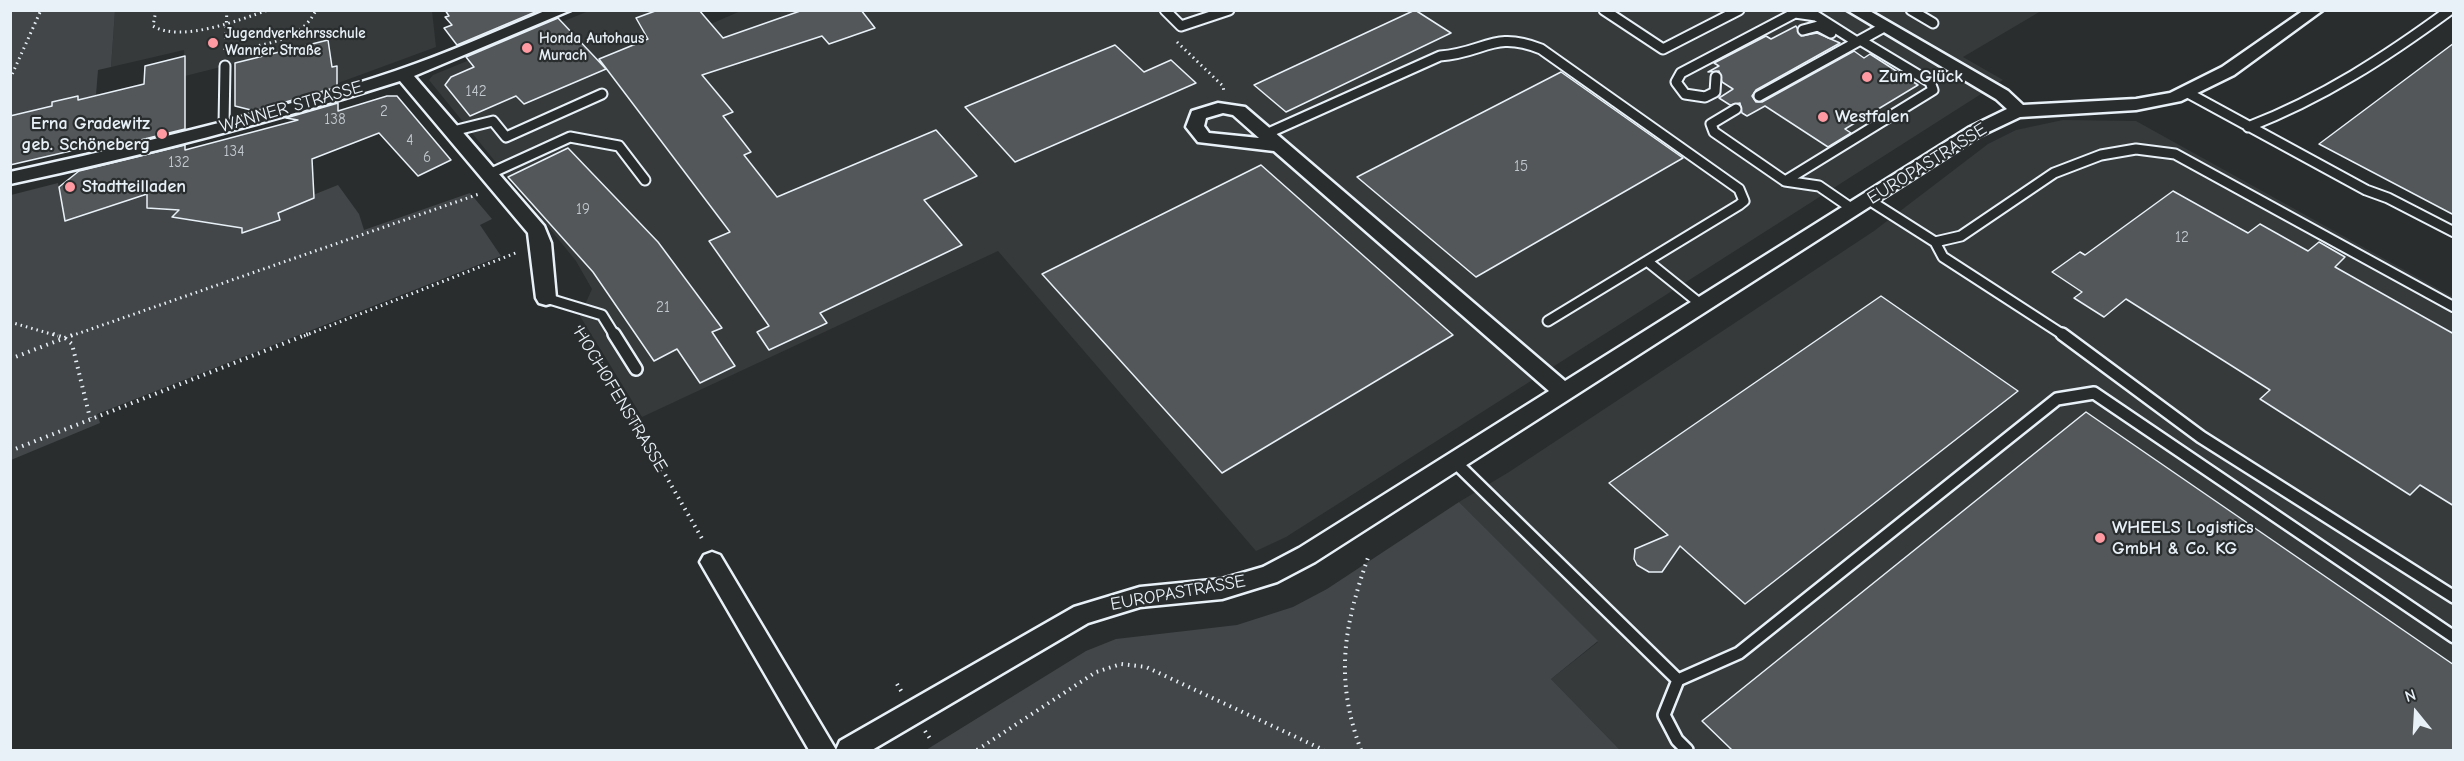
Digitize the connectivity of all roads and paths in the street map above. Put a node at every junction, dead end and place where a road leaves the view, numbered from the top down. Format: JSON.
{"nodes":[{"id":1,"x":41,"y":10,"type":"edge"},
{"id":2,"x":156,"y":10,"type":"edge"},
{"id":3,"x":227,"y":10,"type":"edge"},
{"id":4,"x":268,"y":10,"type":"edge"},
{"id":5,"x":316,"y":10,"type":"edge"},
{"id":6,"x":563,"y":10,"type":"edge"},
{"id":7,"x":1164,"y":10,"type":"edge"},
{"id":8,"x":1229,"y":10,"type":"edge"},
{"id":9,"x":1604,"y":10,"type":"edge"},
{"id":10,"x":1738,"y":10,"type":"edge"},
{"id":11,"x":1856,"y":10,"type":"edge"},
{"id":12,"x":1911,"y":10,"type":"edge"},
{"id":13,"x":2315,"y":10,"type":"edge"},
{"id":14,"x":2450,"y":10,"type":"edge"},
{"id":15,"x":225,"y":22,"type":"junction"},
{"id":16,"x":1933,"y":23,"type":"dead end"},
{"id":17,"x":1884,"y":27,"type":"junction"},
{"id":18,"x":1803,"y":30,"type":"dead end"},
{"id":19,"x":1175,"y":41,"type":"dead end"},
{"id":20,"x":1856,"y":42,"type":"junction"},
{"id":21,"x":225,"y":52,"type":"junction"},
{"id":22,"x":225,"y":66,"type":"joint"},
{"id":23,"x":403,"y":74,"type":"junction"},
{"id":24,"x":1716,"y":77,"type":"dead end"},
{"id":25,"x":10,"y":79,"type":"edge"},
{"id":26,"x":2188,"y":93,"type":"junction"},
{"id":27,"x":602,"y":94,"type":"dead end"},
{"id":28,"x":1760,"y":96,"type":"dead end"},
{"id":29,"x":1226,"y":106,"type":"junction"},
{"id":30,"x":1736,"y":109,"type":"dead end"},
{"id":31,"x":2019,"y":111,"type":"junction"},
{"id":32,"x":224,"y":126,"type":"junction"},
{"id":33,"x":2248,"y":127,"type":"junction"},
{"id":34,"x":453,"y":131,"type":"junction"},
{"id":35,"x":1273,"y":140,"type":"junction"},
{"id":36,"x":10,"y":178,"type":"edge"},
{"id":37,"x":494,"y":180,"type":"junction"},
{"id":38,"x":645,"y":180,"type":"dead end"},
{"id":39,"x":1785,"y":181,"type":"junction"},
{"id":40,"x":1862,"y":205,"type":"junction"},
{"id":41,"x":2454,"y":232,"type":"edge"},
{"id":42,"x":1935,"y":242,"type":"junction"},
{"id":43,"x":541,"y":243,"type":"junction"},
{"id":44,"x":1647,"y":261,"type":"junction"},
{"id":45,"x":546,"y":298,"type":"junction"},
{"id":46,"x":1703,"y":306,"type":"junction"},
{"id":47,"x":2454,"y":307,"type":"edge"},
{"id":48,"x":1548,"y":321,"type":"dead end"},
{"id":49,"x":10,"y":322,"type":"edge"},
{"id":50,"x":65,"y":338,"type":"junction"},
{"id":51,"x":10,"y":359,"type":"edge"},
{"id":52,"x":636,"y":369,"type":"dead end"},
{"id":53,"x":1565,"y":393,"type":"junction"},
{"id":54,"x":90,"y":418,"type":"junction"},
{"id":55,"x":10,"y":451,"type":"edge"},
{"id":56,"x":1456,"y":463,"type":"junction"},
{"id":57,"x":1369,"y":555,"type":"dead end"},
{"id":58,"x":712,"y":562,"type":"joint"},
{"id":59,"x":2454,"y":597,"type":"edge"},
{"id":60,"x":2454,"y":636,"type":"edge"},
{"id":61,"x":1678,"y":680,"type":"junction"},
{"id":62,"x":823,"y":750,"type":"edge"},
{"id":63,"x":849,"y":750,"type":"edge"},
{"id":64,"x":977,"y":750,"type":"edge"},
{"id":65,"x":1324,"y":750,"type":"edge"},
{"id":66,"x":1361,"y":750,"type":"edge"},
{"id":67,"x":1687,"y":750,"type":"edge"}],
"edges":[{"from":1,"to":25,"type":"path"},
{"from":2,"to":15,"type":"path"},
{"from":3,"to":15,"type":"path"},
{"from":4,"to":15,"type":"path"},
{"from":5,"to":21,"type":"path"},
{"from":6,"to":23,"type":"street","name":"WANNER STRASSE"},
{"from":7,"to":8,"type":"lane"},
{"from":9,"to":10,"type":"lane"},
{"from":11,"to":17,"type":"street"},
{"from":12,"to":16,"type":"lane"},
{"from":13,"to":26,"type":"street","name":"EUROPASTRASSE"},
{"from":14,"to":33,"type":"lane"},
{"from":15,"to":21,"type":"path"},
{"from":17,"to":20,"type":"lane"},
{"from":17,"to":31,"type":"street"},
{"from":18,"to":20,"type":"lane"},
{"from":19,"to":29,"type":"path"},
{"from":20,"to":24,"type":"lane"},
{"from":20,"to":28,"type":"lane"},
{"from":20,"to":39,"type":"lane"},
{"from":21,"to":22,"type":"path"},
{"from":22,"to":32,"type":"lane"},
{"from":23,"to":32,"type":"street","name":"WANNER STRASSE"},
{"from":23,"to":34,"type":"street"},
{"from":26,"to":31,"type":"street","name":"EUROPASTRASSE"},
{"from":26,"to":33,"type":"lane"},
{"from":27,"to":34,"type":"lane"},
{"from":29,"to":35,"type":"street"},
{"from":29,"to":35,"type":"street"},
{"from":30,"to":39,"type":"lane"},
{"from":31,"to":40,"type":"street","name":"EUROPASTRASSE"},
{"from":32,"to":36,"type":"street","name":"WANNER STRASSE"},
{"from":33,"to":41,"type":"lane"},
{"from":34,"to":37,"type":"street"},
{"from":35,"to":44,"type":"lane"},
{"from":35,"to":53,"type":"street"},
{"from":37,"to":38,"type":"lane"},
{"from":37,"to":43,"type":"street"},
{"from":37,"to":50,"type":"path"},
{"from":39,"to":40,"type":"lane"},
{"from":40,"to":42,"type":"lane"},
{"from":40,"to":46,"type":"street","name":"EUROPASTRASSE"},
{"from":42,"to":47,"type":"lane"},
{"from":42,"to":59,"type":"lane"},
{"from":43,"to":45,"type":"street"},
{"from":43,"to":54,"type":"path"},
{"from":44,"to":46,"type":"lane"},
{"from":44,"to":48,"type":"lane"},
{"from":45,"to":52,"type":"lane"},
{"from":45,"to":58,"type":"path","name":"HOCHOFENSTRASSE"},
{"from":46,"to":53,"type":"street","name":"EUROPASTRASSE"},
{"from":49,"to":50,"type":"path"},
{"from":50,"to":51,"type":"path"},
{"from":50,"to":54,"type":"path"},
{"from":53,"to":56,"type":"street","name":"EUROPASTRASSE"},
{"from":54,"to":55,"type":"path"},
{"from":56,"to":61,"type":"lane"},
{"from":56,"to":63,"type":"street","name":"EUROPASTRASSE"},
{"from":57,"to":66,"type":"path"},
{"from":58,"to":62,"type":"street"},
{"from":60,"to":61,"type":"lane"},
{"from":61,"to":67,"type":"lane"},
{"from":64,"to":65,"type":"path"}]}
